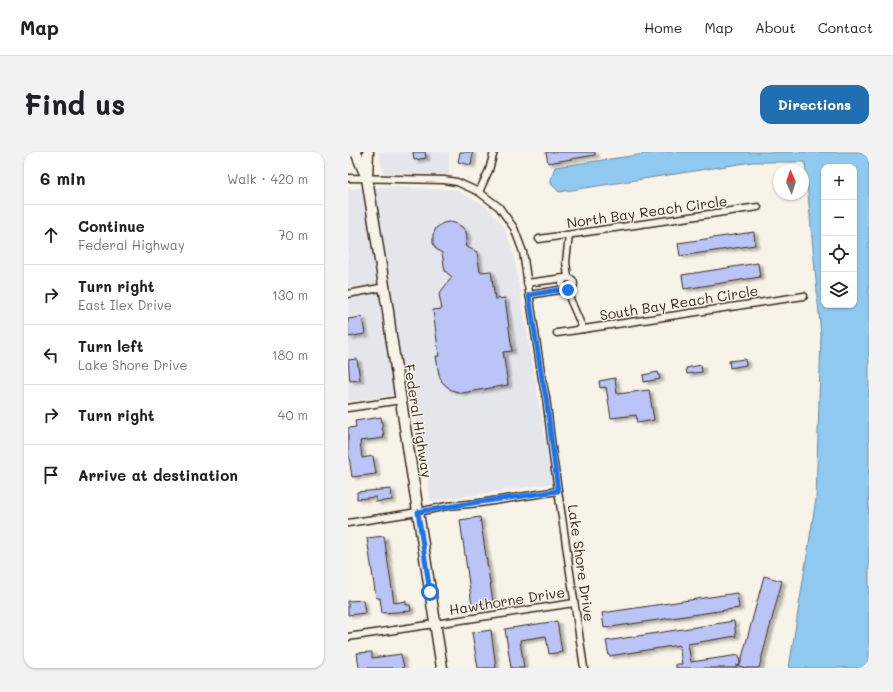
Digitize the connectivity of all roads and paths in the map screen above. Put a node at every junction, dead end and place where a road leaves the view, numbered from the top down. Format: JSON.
{"nodes":[{"id":1,"x":356,"y":152,"type":"edge"},
{"id":2,"x":368,"y":152,"type":"edge"},
{"id":3,"x":494,"y":152,"type":"edge"},
{"id":4,"x":348,"y":178,"type":"edge"},
{"id":5,"x":367,"y":178,"type":"junction"},
{"id":6,"x":479,"y":192,"type":"junction"},
{"id":7,"x":758,"y":207,"type":"dead end"},
{"id":8,"x":569,"y":235,"type":"junction"},
{"id":9,"x":539,"y":239,"type":"dead end"},
{"id":10,"x":566,"y":278,"type":"junction"},
{"id":11,"x":528,"y":283,"type":"junction"},
{"id":12,"x":385,"y":287,"type":"junction"},
{"id":13,"x":567,"y":289,"type":"junction"},
{"id":14,"x":348,"y":294,"type":"edge"},
{"id":15,"x":529,"y":295,"type":"junction"},
{"id":16,"x":804,"y":296,"type":"dead end"},
{"id":17,"x":583,"y":330,"type":"junction"},
{"id":18,"x":557,"y":333,"type":"dead end"},
{"id":19,"x":401,"y":400,"type":"junction"},
{"id":20,"x":348,"y":408,"type":"edge"},
{"id":21,"x":558,"y":491,"type":"junction"},
{"id":22,"x":418,"y":512,"type":"junction"},
{"id":23,"x":348,"y":523,"type":"edge"},
{"id":24,"x":574,"y":603,"type":"junction"},
{"id":25,"x":435,"y":624,"type":"junction"},
{"id":26,"x":348,"y":637,"type":"edge"},
{"id":27,"x":442,"y":668,"type":"edge"},
{"id":28,"x":584,"y":668,"type":"edge"}],
"edges":[{"from":1,"to":5,"type":"main road","name":"Federal Highway"},
{"from":2,"to":5,"type":"main road","name":"Federal Highway"},
{"from":3,"to":6,"type":"street"},
{"from":4,"to":5,"type":"street","name":"Lake Shore Drive"},
{"from":5,"to":6,"type":"street","name":"Lake Shore Drive"},
{"from":5,"to":12,"type":"main road","name":"Federal Highway"},
{"from":6,"to":11,"type":"street","name":"Lake Shore Drive"},
{"from":7,"to":8,"type":"street","name":"North Bay Reach Circle"},
{"from":8,"to":9,"type":"street","name":"North Bay Reach Circle"},
{"from":8,"to":10,"type":"street"},
{"from":10,"to":11,"type":"street"},
{"from":10,"to":13,"type":"street"},
{"from":10,"to":13,"type":"street"},
{"from":11,"to":15,"type":"street","name":"Lake Shore Drive"},
{"from":12,"to":14,"type":"street"},
{"from":12,"to":19,"type":"main road","name":"Federal Highway"},
{"from":13,"to":15,"type":"street"},
{"from":13,"to":17,"type":"street"},
{"from":15,"to":21,"type":"street","name":"Lake Shore Drive"},
{"from":16,"to":17,"type":"street","name":"South Bay Reach Circle"},
{"from":17,"to":18,"type":"street","name":"South Bay Reach Circle"},
{"from":19,"to":20,"type":"street"},
{"from":19,"to":22,"type":"main road","name":"Federal Highway"},
{"from":21,"to":22,"type":"street"},
{"from":21,"to":24,"type":"street","name":"Lake Shore Drive"},
{"from":22,"to":23,"type":"street"},
{"from":22,"to":25,"type":"main road","name":"Federal Highway"},
{"from":24,"to":25,"type":"street","name":"Hawthorne Drive"},
{"from":24,"to":28,"type":"street","name":"Lake Shore Drive"},
{"from":25,"to":26,"type":"street","name":"Hawthorne Drive"},
{"from":25,"to":27,"type":"main road","name":"Federal Highway"}]}
